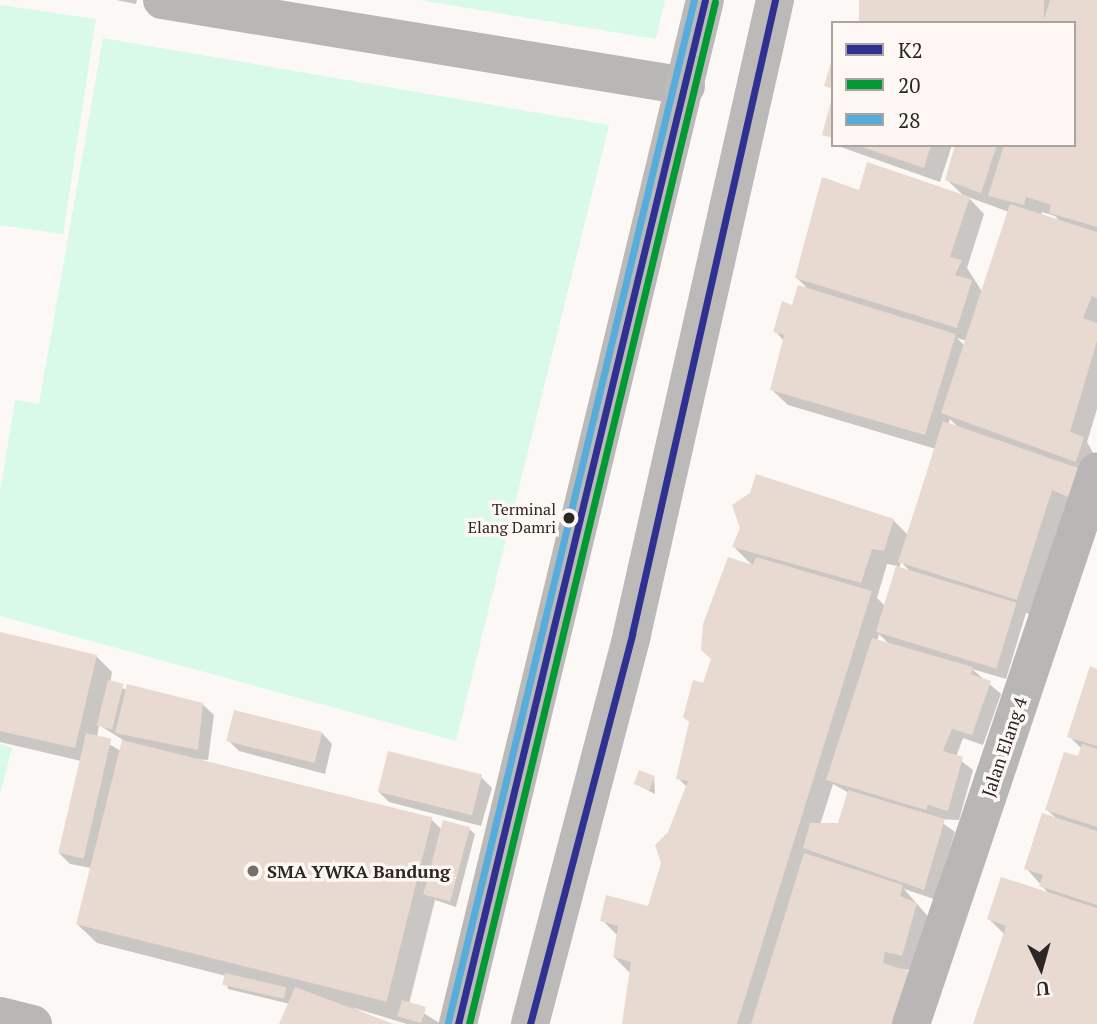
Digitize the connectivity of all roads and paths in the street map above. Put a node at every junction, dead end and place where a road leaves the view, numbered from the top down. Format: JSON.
{"nodes":[{"id":1,"x":162,"y":0,"type":"edge"},
{"id":2,"x":705,"y":0,"type":"edge"},
{"id":3,"x":775,"y":0,"type":"edge"},
{"id":4,"x":686,"y":86,"type":"junction"},
{"id":5,"x":1097,"y":471,"type":"edge"},
{"id":6,"x":0,"y":1016,"type":"edge"},
{"id":7,"x":33,"y":1024,"type":"edge"},
{"id":8,"x":458,"y":1024,"type":"edge"},
{"id":9,"x":530,"y":1024,"type":"edge"},
{"id":10,"x":911,"y":1024,"type":"edge"}],
"edges":[{"from":1,"to":4,"type":"street"},
{"from":2,"to":4,"type":"main road"},
{"from":3,"to":9,"type":"main road"},
{"from":4,"to":8,"type":"main road"},
{"from":5,"to":10,"type":"street","name":"Jalan Elang 4"},
{"from":6,"to":7,"type":"street"}]}
